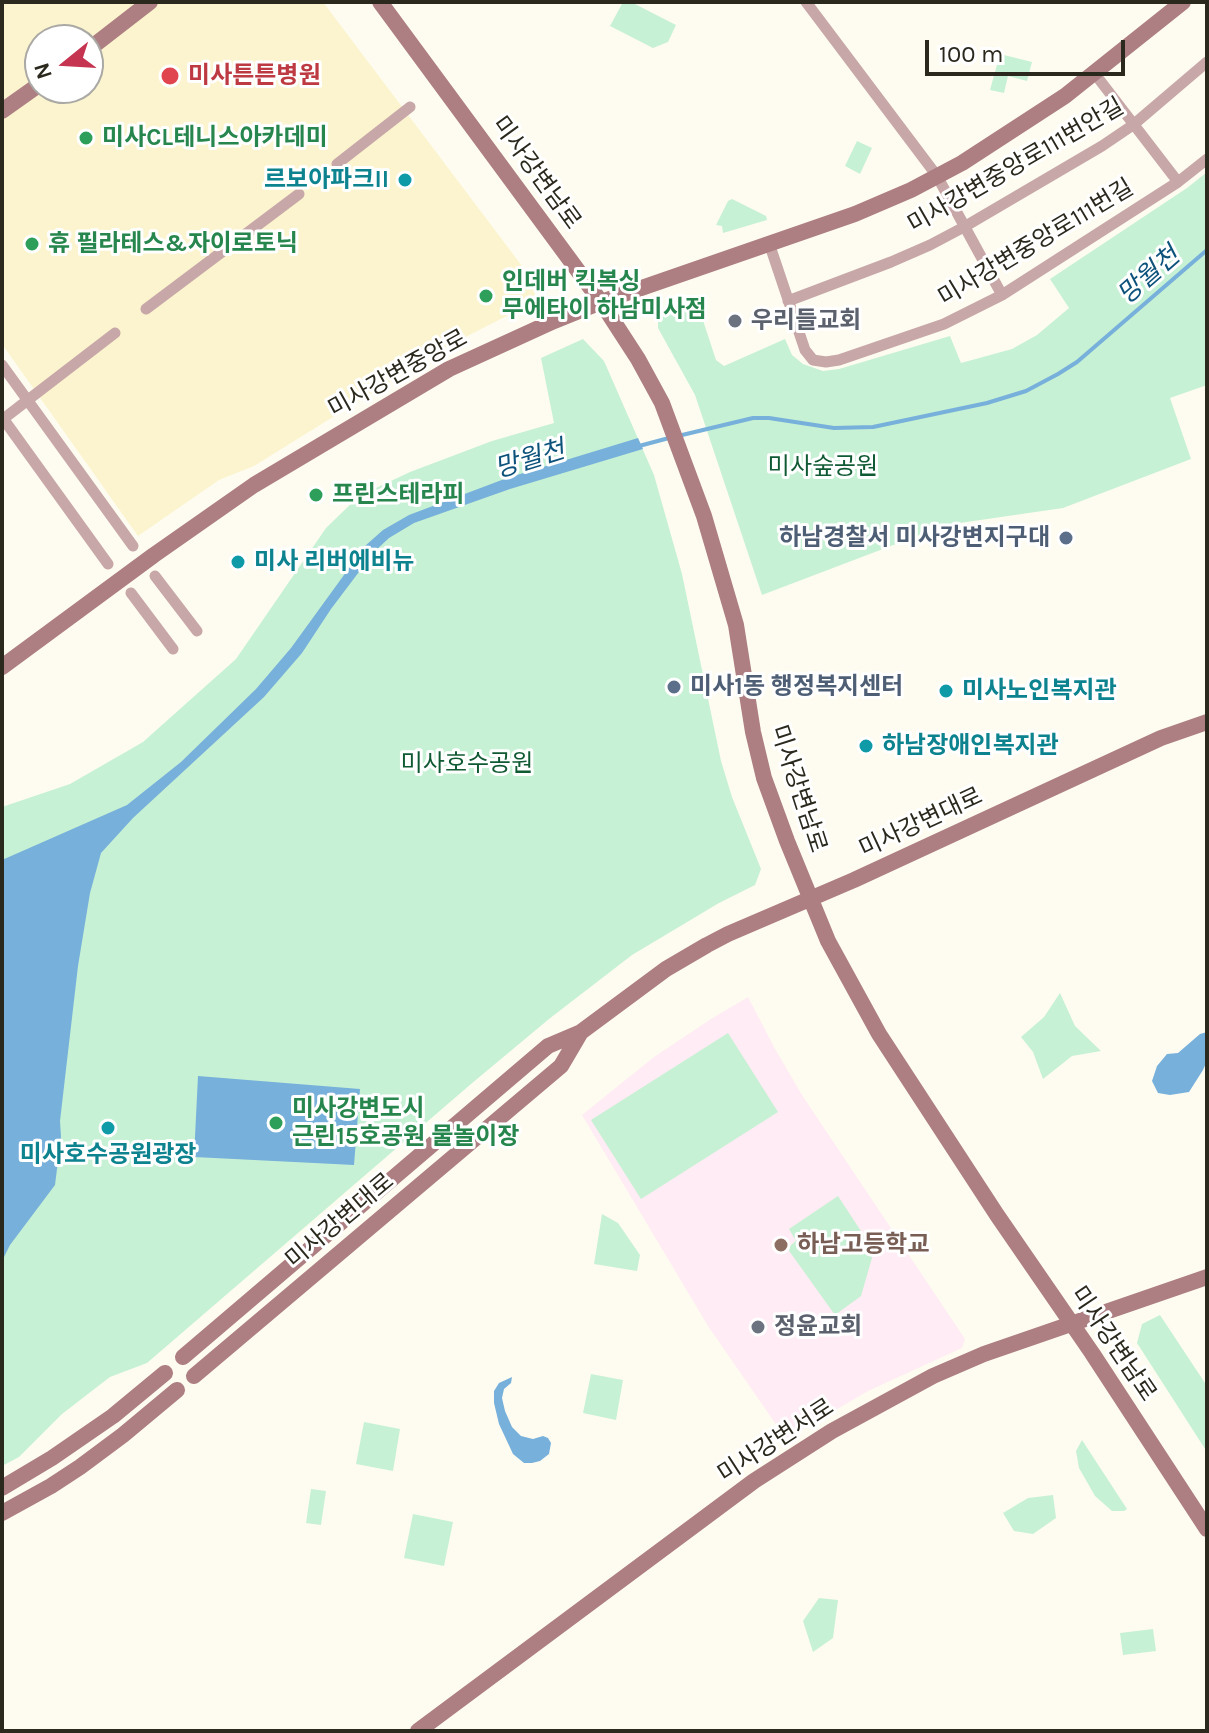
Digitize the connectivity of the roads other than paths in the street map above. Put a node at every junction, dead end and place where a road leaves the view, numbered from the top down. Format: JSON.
{"nodes":[{"id":1,"x":150,"y":2,"type":"edge"},
{"id":2,"x":380,"y":2,"type":"edge"},
{"id":3,"x":806,"y":2,"type":"edge"},
{"id":4,"x":1183,"y":2,"type":"edge"},
{"id":5,"x":104,"y":38,"type":"edge"},
{"id":6,"x":1207,"y":62,"type":"edge"},
{"id":7,"x":1095,"y":74,"type":"junction"},
{"id":8,"x":24,"y":95,"type":"edge"},
{"id":9,"x":410,"y":107,"type":"dead end"},
{"id":10,"x":2,"y":111,"type":"edge"},
{"id":11,"x":1133,"y":125,"type":"junction"},
{"id":12,"x":1207,"y":159,"type":"edge"},
{"id":13,"x":337,"y":164,"type":"dead end"},
{"id":14,"x":937,"y":176,"type":"junction"},
{"id":15,"x":1178,"y":182,"type":"junction"},
{"id":16,"x":299,"y":194,"type":"dead end"},
{"id":17,"x":964,"y":227,"type":"junction"},
{"id":18,"x":769,"y":243,"type":"junction"},
{"id":19,"x":1002,"y":295,"type":"junction"},
{"id":20,"x":788,"y":301,"type":"junction"},
{"id":21,"x":601,"y":302,"type":"junction"},
{"id":22,"x":146,"y":309,"type":"dead end"},
{"id":23,"x":115,"y":333,"type":"dead end"},
{"id":24,"x":2,"y":365,"type":"edge"},
{"id":25,"x":27,"y":400,"type":"junction"},
{"id":26,"x":2,"y":419,"type":"edge"},
{"id":27,"x":133,"y":546,"type":"dead end"},
{"id":28,"x":108,"y":564,"type":"dead end"},
{"id":29,"x":155,"y":576,"type":"dead end"},
{"id":30,"x":131,"y":593,"type":"dead end"},
{"id":31,"x":197,"y":631,"type":"dead end"},
{"id":32,"x":173,"y":649,"type":"dead end"},
{"id":33,"x":2,"y":667,"type":"edge"},
{"id":34,"x":1207,"y":722,"type":"edge"},
{"id":35,"x":811,"y":900,"type":"junction"},
{"id":36,"x":581,"y":1032,"type":"junction"},
{"id":37,"x":1207,"y":1277,"type":"edge"},
{"id":38,"x":1071,"y":1324,"type":"junction"},
{"id":39,"x":183,"y":1357,"type":"dead end"},
{"id":40,"x":165,"y":1373,"type":"dead end"},
{"id":41,"x":194,"y":1376,"type":"dead end"},
{"id":42,"x":177,"y":1390,"type":"dead end"},
{"id":43,"x":2,"y":1488,"type":"edge"},
{"id":44,"x":2,"y":1513,"type":"edge"},
{"id":45,"x":1207,"y":1529,"type":"edge"},
{"id":46,"x":418,"y":1731,"type":"edge"}],
"edges":[{"from":1,"to":5,"type":"main road"},
{"from":2,"to":21,"type":"main road","name":"미사강변남로"},
{"from":3,"to":14,"type":"street"},
{"from":4,"to":7,"type":"main road","name":"미사강변중앙로"},
{"from":6,"to":11,"type":"street","name":"미사강변중앙로111번안길"},
{"from":7,"to":11,"type":"street"},
{"from":7,"to":14,"type":"main road","name":"미사강변중앙로"},
{"from":8,"to":10,"type":"main road"},
{"from":9,"to":13,"type":"street"},
{"from":11,"to":15,"type":"street"},
{"from":11,"to":17,"type":"street","name":"미사강변중앙로111번안길"},
{"from":12,"to":15,"type":"street","name":"미사강변중앙로111번길"},
{"from":14,"to":17,"type":"street"},
{"from":14,"to":18,"type":"main road","name":"미사강변중앙로"},
{"from":15,"to":19,"type":"street","name":"미사강변중앙로111번길"},
{"from":16,"to":22,"type":"street"},
{"from":17,"to":19,"type":"street"},
{"from":17,"to":20,"type":"street","name":"미사강변중앙로111번안길"},
{"from":18,"to":20,"type":"street","name":"미사강변중앙로111번길"},
{"from":18,"to":21,"type":"main road","name":"미사강변중앙로"},
{"from":19,"to":20,"type":"street","name":"미사강변중앙로111번길"},
{"from":21,"to":33,"type":"main road","name":"미사강변중앙로"},
{"from":21,"to":35,"type":"main road","name":"미사강변남로"},
{"from":23,"to":25,"type":"street"},
{"from":24,"to":25,"type":"street"},
{"from":25,"to":26,"type":"street"},
{"from":25,"to":27,"type":"street"},
{"from":26,"to":28,"type":"street"},
{"from":29,"to":31,"type":"street"},
{"from":30,"to":32,"type":"street"},
{"from":34,"to":35,"type":"main road","name":"미사강변대로"},
{"from":35,"to":36,"type":"main road","name":"미사강변대로"},
{"from":35,"to":38,"type":"main road","name":"미사강변남로"},
{"from":36,"to":39,"type":"main road","name":"미사강변대로"},
{"from":36,"to":41,"type":"main road","name":"미사강변대로"},
{"from":37,"to":38,"type":"main road","name":"미사강변서로"},
{"from":38,"to":45,"type":"main road","name":"미사강변남로"},
{"from":38,"to":46,"type":"main road","name":"미사강변서로"},
{"from":40,"to":43,"type":"main road"},
{"from":42,"to":44,"type":"main road"}]}
